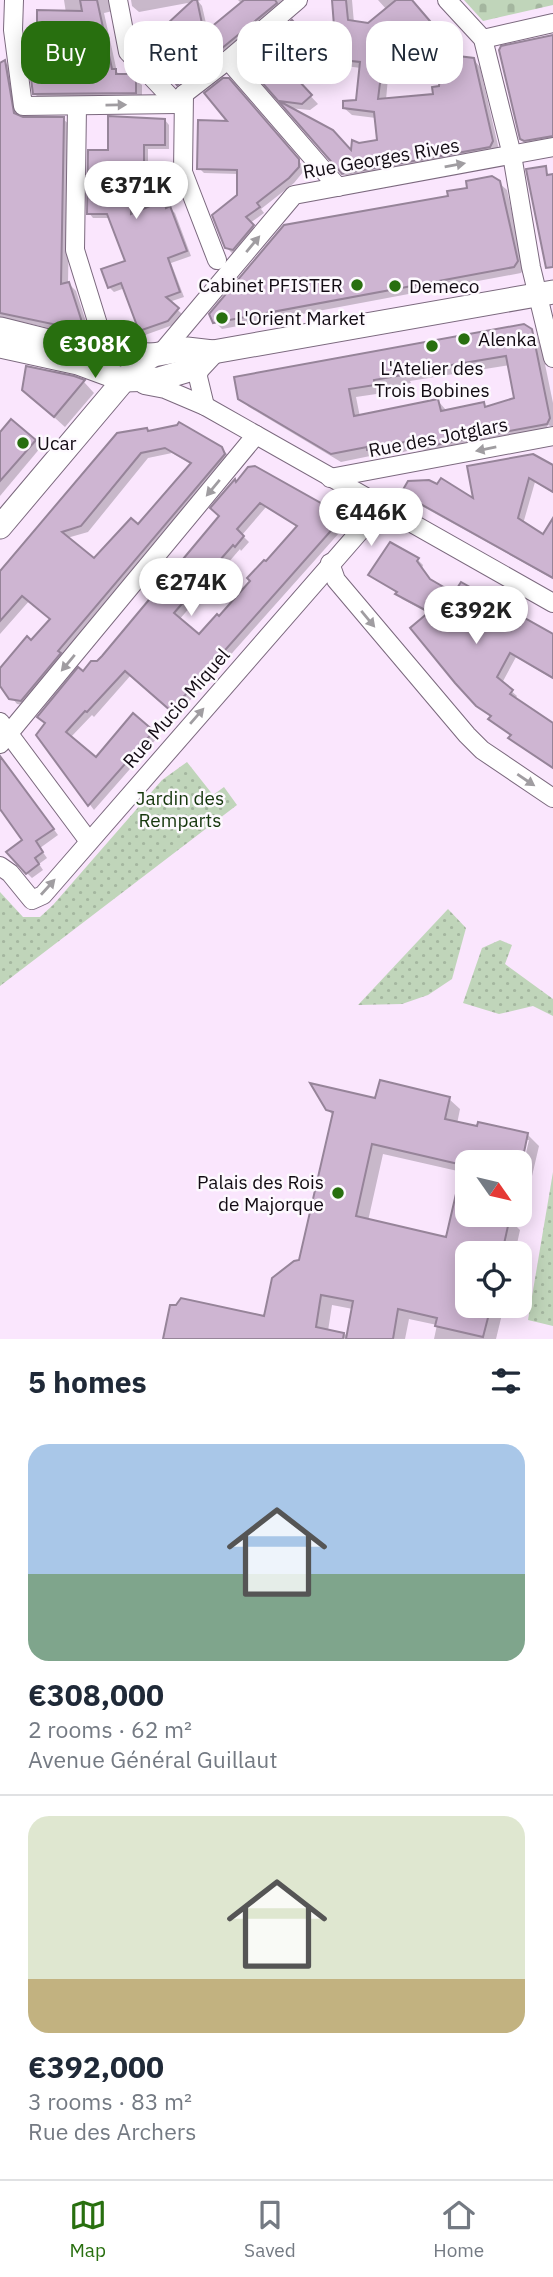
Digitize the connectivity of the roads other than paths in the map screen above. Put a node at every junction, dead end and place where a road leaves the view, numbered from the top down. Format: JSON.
{"nodes":[{"id":1,"x":14,"y":0,"type":"edge"},
{"id":2,"x":118,"y":0,"type":"edge"},
{"id":3,"x":298,"y":0,"type":"edge"},
{"id":4,"x":447,"y":0,"type":"edge"},
{"id":5,"x":553,"y":23,"type":"edge"},
{"id":6,"x":6,"y":33,"type":"edge"},
{"id":7,"x":484,"y":39,"type":"junction"},
{"id":8,"x":228,"y":60,"type":"junction"},
{"id":9,"x":180,"y":99,"type":"junction"},
{"id":10,"x":77,"y":106,"type":"junction"},
{"id":11,"x":553,"y":147,"type":"edge"},
{"id":12,"x":512,"y":155,"type":"junction"},
{"id":13,"x":338,"y":187,"type":"junction"},
{"id":14,"x":217,"y":260,"type":"dead end"},
{"id":15,"x":545,"y":293,"type":"edge"},
{"id":16,"x":0,"y":330,"type":"edge"},
{"id":17,"x":101,"y":334,"type":"dead end"},
{"id":18,"x":0,"y":346,"type":"edge"},
{"id":19,"x":158,"y":354,"type":"junction"},
{"id":20,"x":553,"y":358,"type":"edge"},
{"id":21,"x":206,"y":359,"type":"junction"},
{"id":22,"x":124,"y":380,"type":"junction"},
{"id":23,"x":205,"y":406,"type":"junction"},
{"id":24,"x":256,"y":435,"type":"junction"},
{"id":25,"x":553,"y":436,"type":"edge"},
{"id":26,"x":330,"y":478,"type":"junction"},
{"id":27,"x":381,"y":506,"type":"junction"},
{"id":28,"x":0,"y":527,"type":"edge"},
{"id":29,"x":330,"y":563,"type":"junction"},
{"id":30,"x":553,"y":603,"type":"edge"},
{"id":31,"x":3,"y":734,"type":"edge"},
{"id":32,"x":553,"y":798,"type":"edge"},
{"id":33,"x":88,"y":840,"type":"junction"},
{"id":34,"x":0,"y":866,"type":"edge"}],
"edges":[{"from":1,"to":6,"type":"street"},
{"from":2,"to":9,"type":"street"},
{"from":3,"to":8,"type":"street"},
{"from":4,"to":7,"type":"street"},
{"from":5,"to":7,"type":"street"},
{"from":6,"to":10,"type":"street"},
{"from":7,"to":12,"type":"street"},
{"from":8,"to":9,"type":"street"},
{"from":8,"to":13,"type":"street"},
{"from":10,"to":9,"type":"street","one_way":true},
{"from":9,"to":14,"type":"street"},
{"from":10,"to":17,"type":"street"},
{"from":11,"to":12,"type":"street","name":"Rue Georges Rives"},
{"from":13,"to":12,"type":"street","name":"Rue Georges Rives","one_way":true},
{"from":12,"to":15,"type":"street"},
{"from":19,"to":13,"type":"street","name":"Rue Georges Rives","one_way":true},
{"from":15,"to":20,"type":"street"},
{"from":15,"to":21,"type":"main road"},
{"from":16,"to":19,"type":"main road"},
{"from":18,"to":22,"type":"main road"},
{"from":19,"to":21,"type":"main road"},
{"from":19,"to":22,"type":"main road"},
{"from":21,"to":22,"type":"main road"},
{"from":21,"to":23,"type":"street"},
{"from":22,"to":23,"type":"street"},
{"from":22,"to":28,"type":"main road"},
{"from":23,"to":24,"type":"street"},
{"from":24,"to":26,"type":"street"},
{"from":24,"to":31,"type":"street","one_way":true},
{"from":25,"to":26,"type":"street","name":"Rue des Jotglars","one_way":true},
{"from":26,"to":27,"type":"street"},
{"from":27,"to":29,"type":"street","name":"Rue Mucio Miquel"},
{"from":27,"to":30,"type":"street"},
{"from":29,"to":32,"type":"street","one_way":true},
{"from":33,"to":29,"type":"street","name":"Rue Mucio Miquel","one_way":true},
{"from":31,"to":33,"type":"street"},
{"from":34,"to":33,"type":"street","name":"Rue Mucio Miquel","one_way":true}]}
